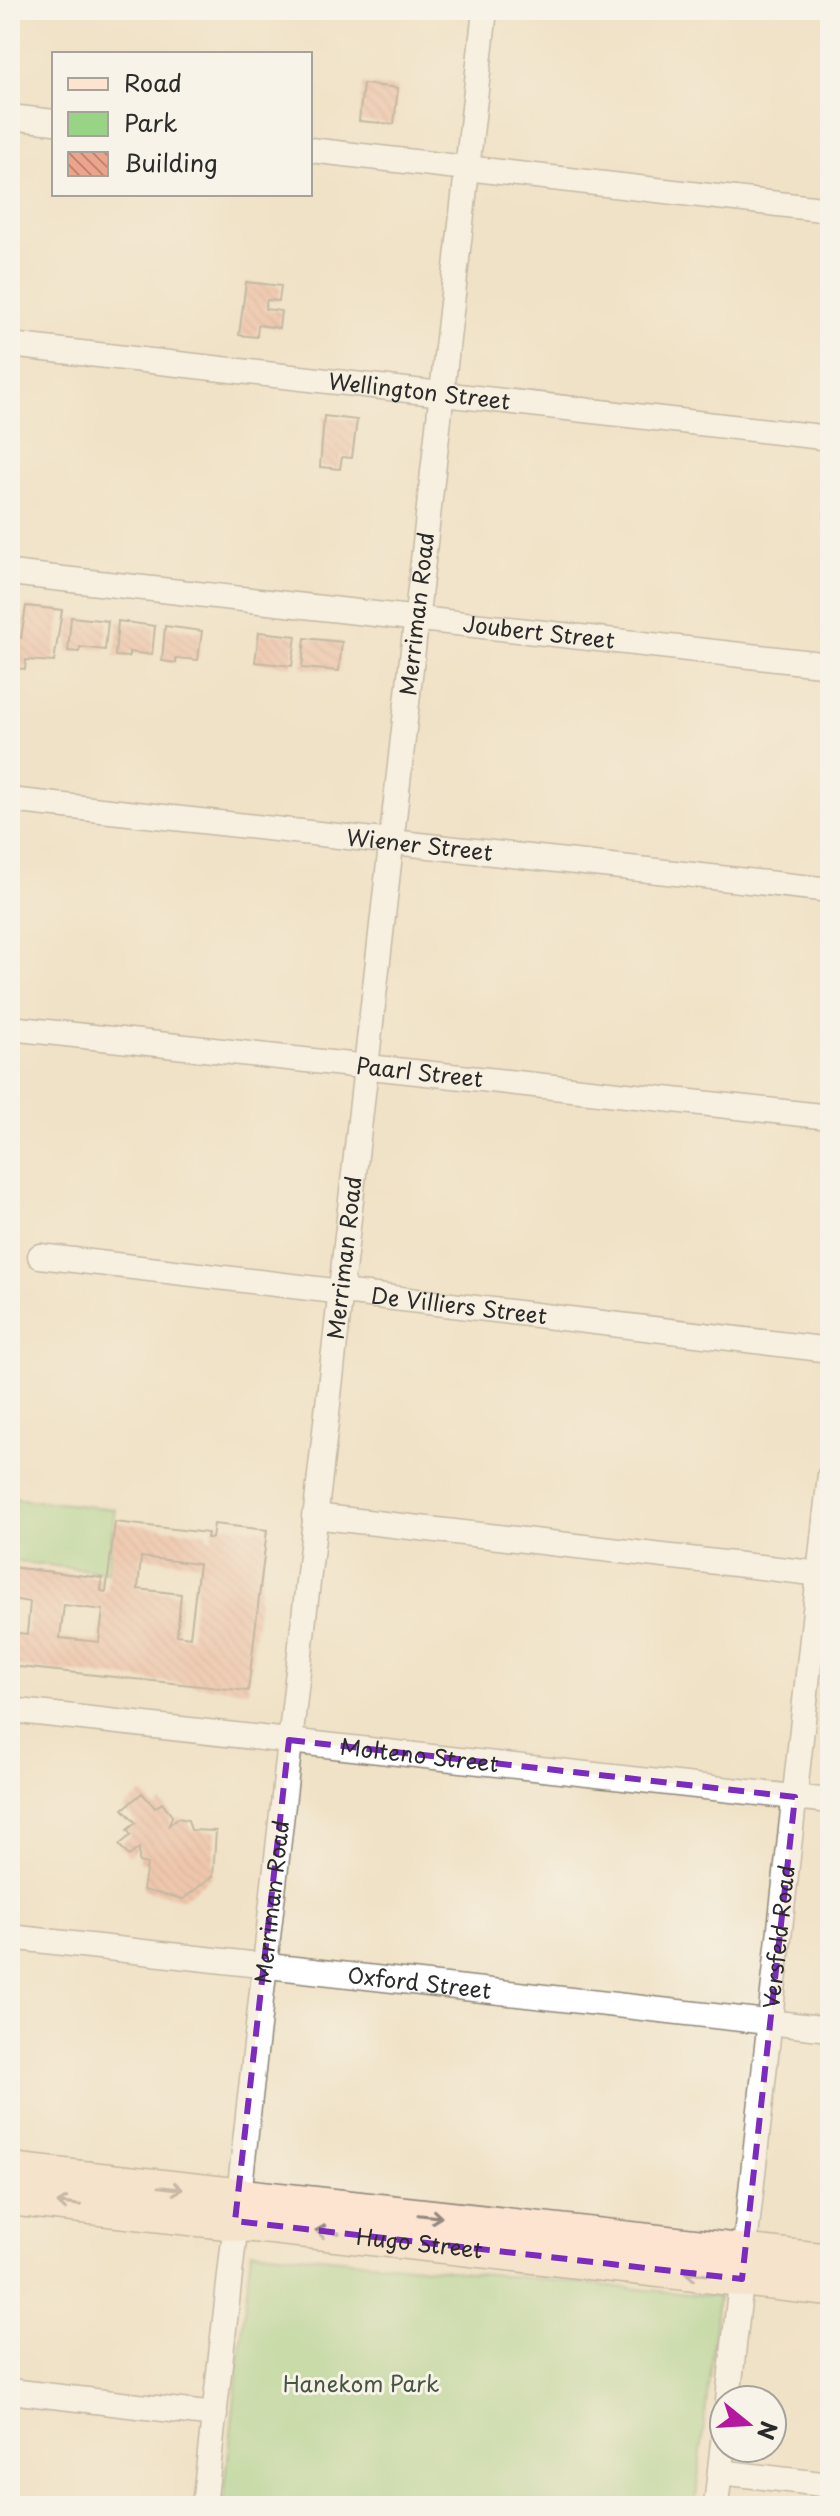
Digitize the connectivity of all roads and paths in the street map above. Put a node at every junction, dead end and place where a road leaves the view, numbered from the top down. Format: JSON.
{"nodes":[{"id":1,"x":485,"y":10,"type":"edge"},
{"id":2,"x":10,"y":117,"type":"edge"},
{"id":3,"x":52,"y":122,"type":"edge"},
{"id":4,"x":312,"y":150,"type":"edge"},
{"id":5,"x":465,"y":167,"type":"junction"},
{"id":6,"x":830,"y":210,"type":"edge"},
{"id":7,"x":10,"y":345,"type":"edge"},
{"id":8,"x":441,"y":394,"type":"junction"},
{"id":9,"x":830,"y":438,"type":"edge"},
{"id":10,"x":10,"y":573,"type":"edge"},
{"id":11,"x":416,"y":618,"type":"junction"},
{"id":12,"x":830,"y":665,"type":"edge"},
{"id":13,"x":10,"y":800,"type":"edge"},
{"id":14,"x":390,"y":841,"type":"junction"},
{"id":15,"x":830,"y":890,"type":"edge"},
{"id":16,"x":10,"y":1028,"type":"edge"},
{"id":17,"x":366,"y":1067,"type":"junction"},
{"id":18,"x":830,"y":1117,"type":"edge"},
{"id":19,"x":40,"y":1256,"type":"dead end"},
{"id":20,"x":339,"y":1291,"type":"junction"},
{"id":21,"x":830,"y":1350,"type":"edge"},
{"id":22,"x":830,"y":1475,"type":"edge"},
{"id":23,"x":314,"y":1516,"type":"junction"},
{"id":24,"x":824,"y":1575,"type":"edge"},
{"id":25,"x":10,"y":1710,"type":"edge"},
{"id":26,"x":289,"y":1740,"type":"junction"},
{"id":27,"x":795,"y":1797,"type":"junction"},
{"id":28,"x":830,"y":1801,"type":"edge"},
{"id":29,"x":10,"y":1937,"type":"edge"},
{"id":30,"x":264,"y":1965,"type":"junction"},
{"id":31,"x":770,"y":2022,"type":"junction"},
{"id":32,"x":830,"y":2029,"type":"edge"},
{"id":33,"x":10,"y":2170,"type":"edge"},
{"id":34,"x":10,"y":2198,"type":"edge"},
{"id":35,"x":237,"y":2208,"type":"junction"},
{"id":36,"x":830,"y":2261,"type":"edge"},
{"id":37,"x":744,"y":2265,"type":"junction"},
{"id":38,"x":830,"y":2289,"type":"edge"},
{"id":39,"x":730,"y":2384,"type":"edge"},
{"id":40,"x":10,"y":2391,"type":"edge"},
{"id":41,"x":215,"y":2415,"type":"junction"},
{"id":42,"x":721,"y":2464,"type":"edge"},
{"id":43,"x":720,"y":2472,"type":"junction"},
{"id":44,"x":830,"y":2485,"type":"edge"},
{"id":45,"x":204,"y":2506,"type":"edge"},
{"id":46,"x":716,"y":2506,"type":"edge"}],
"edges":[{"from":1,"to":5,"type":"street","name":"Merriman Road"},
{"from":2,"to":3,"type":"street"},
{"from":4,"to":5,"type":"street"},
{"from":5,"to":6,"type":"street"},
{"from":5,"to":8,"type":"street","name":"Merriman Road"},
{"from":7,"to":8,"type":"street","name":"Wellington Street"},
{"from":8,"to":9,"type":"street","name":"Wellington Street"},
{"from":8,"to":11,"type":"street","name":"Merriman Road"},
{"from":10,"to":11,"type":"street","name":"Joubert Street"},
{"from":11,"to":12,"type":"street","name":"Joubert Street"},
{"from":11,"to":14,"type":"street","name":"Merriman Road"},
{"from":13,"to":14,"type":"street","name":"Wiener Street"},
{"from":14,"to":15,"type":"street","name":"Wiener Street"},
{"from":14,"to":17,"type":"street","name":"Merriman Road"},
{"from":16,"to":17,"type":"street","name":"Paarl Street"},
{"from":17,"to":18,"type":"street","name":"Paarl Street"},
{"from":17,"to":20,"type":"street","name":"Merriman Road"},
{"from":19,"to":20,"type":"street","name":"De Villiers Street"},
{"from":20,"to":21,"type":"street","name":"De Villiers Street"},
{"from":20,"to":23,"type":"street","name":"Merriman Road"},
{"from":22,"to":24,"type":"street","name":"Versfeld Road"},
{"from":23,"to":24,"type":"street"},
{"from":23,"to":26,"type":"street","name":"Merriman Road"},
{"from":24,"to":27,"type":"street","name":"Versfeld Road"},
{"from":25,"to":26,"type":"street","name":"Molteno Street"},
{"from":26,"to":27,"type":"street","name":"Molteno Street"},
{"from":26,"to":30,"type":"street","name":"Merriman Road"},
{"from":27,"to":28,"type":"street","name":"Molteno Street"},
{"from":27,"to":31,"type":"street","name":"Versfeld Road"},
{"from":29,"to":30,"type":"street","name":"Oxford Street"},
{"from":30,"to":31,"type":"street","name":"Oxford Street"},
{"from":30,"to":35,"type":"street","name":"Merriman Road"},
{"from":31,"to":32,"type":"street","name":"Oxford Street"},
{"from":31,"to":37,"type":"street","name":"Versfeld Road"},
{"from":33,"to":35,"type":"street","name":"Hugo Street","one_way":true},
{"from":35,"to":34,"type":"street","name":"Hugo Street","one_way":true},
{"from":35,"to":37,"type":"street","name":"Hugo Street"},
{"from":35,"to":41,"type":"street","name":"Merriman Road"},
{"from":36,"to":37,"type":"street","name":"Hugo Street"},
{"from":37,"to":38,"type":"street","name":"Hugo Street"},
{"from":37,"to":39,"type":"street","name":"Versfeld Road"},
{"from":40,"to":41,"type":"street"},
{"from":41,"to":45,"type":"street","name":"Merriman Road"},
{"from":42,"to":43,"type":"street"},
{"from":43,"to":44,"type":"street"},
{"from":43,"to":46,"type":"street"}]}
